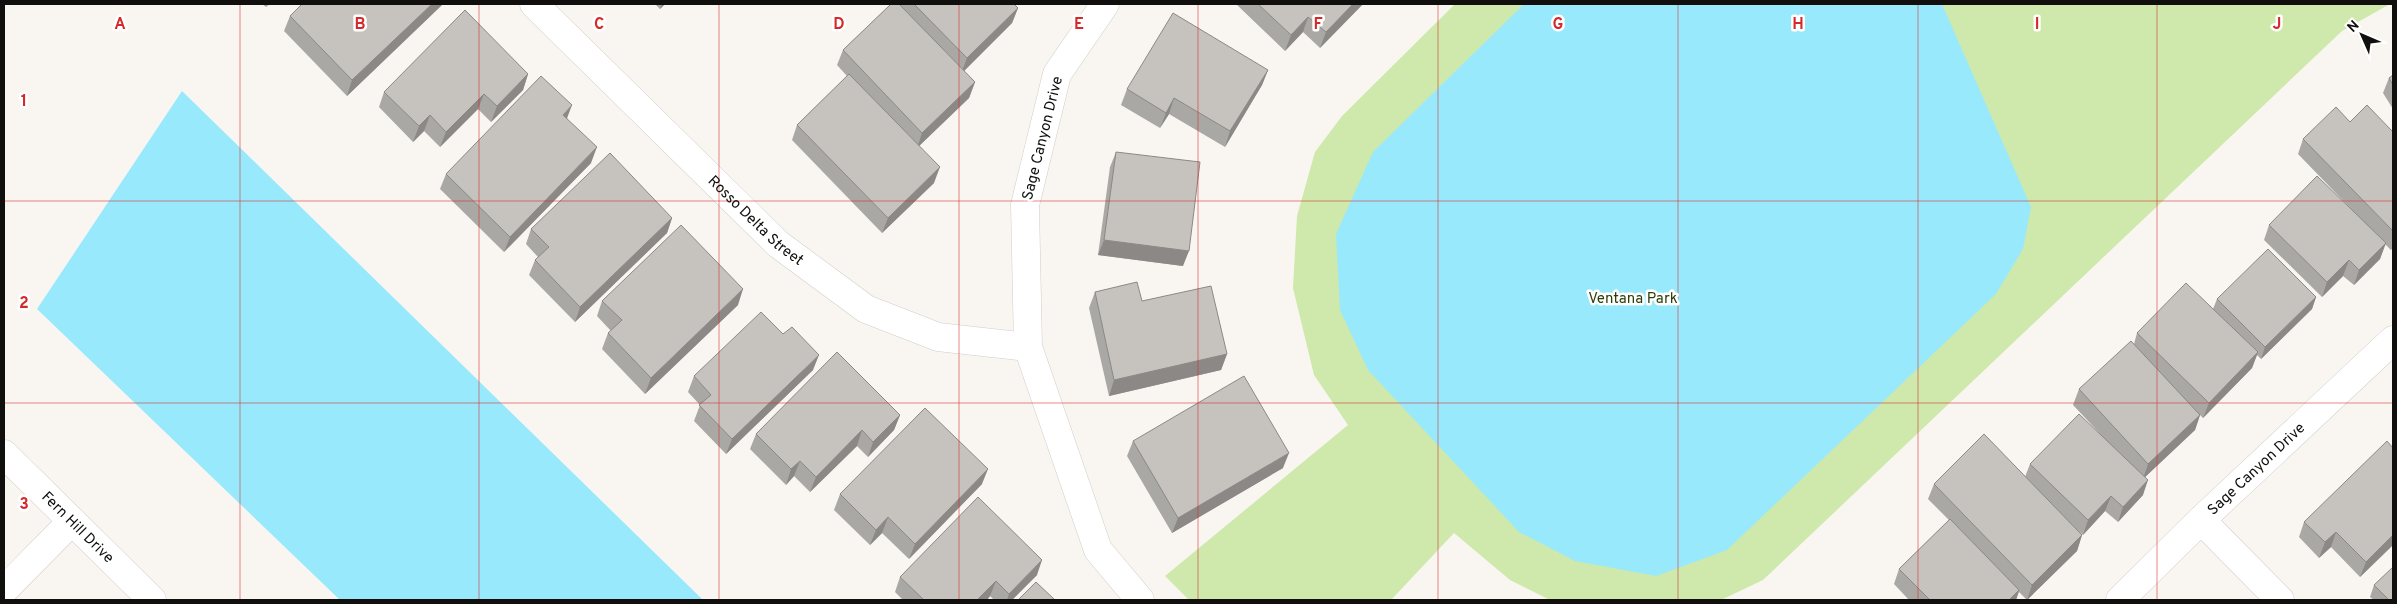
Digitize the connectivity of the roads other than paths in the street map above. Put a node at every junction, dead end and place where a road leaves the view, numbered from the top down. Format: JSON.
{"nodes":[{"id":1,"x":534,"y":4,"type":"edge"},
{"id":2,"x":1105,"y":4,"type":"edge"},
{"id":3,"x":2393,"y":340,"type":"edge"},
{"id":4,"x":1028,"y":347,"type":"junction"},
{"id":5,"x":4,"y":454,"type":"edge"},
{"id":6,"x":2201,"y":520,"type":"junction"},
{"id":7,"x":72,"y":521,"type":"junction"},
{"id":8,"x":4,"y":590,"type":"edge"},
{"id":9,"x":152,"y":600,"type":"edge"},
{"id":10,"x":1140,"y":600,"type":"edge"},
{"id":11,"x":2120,"y":600,"type":"edge"},
{"id":12,"x":2280,"y":600,"type":"edge"}],
"edges":[{"from":1,"to":4,"type":"street","name":"Rosso Delta Street"},
{"from":2,"to":4,"type":"street","name":"Sage Canyon Drive"},
{"from":3,"to":6,"type":"street","name":"Sage Canyon Drive"},
{"from":4,"to":10,"type":"street","name":"Sage Canyon Drive"},
{"from":5,"to":7,"type":"street","name":"Fern Hill Drive"},
{"from":6,"to":11,"type":"street","name":"Sage Canyon Drive"},
{"from":6,"to":12,"type":"street"},
{"from":7,"to":8,"type":"street"},
{"from":7,"to":9,"type":"street","name":"Fern Hill Drive"}]}
